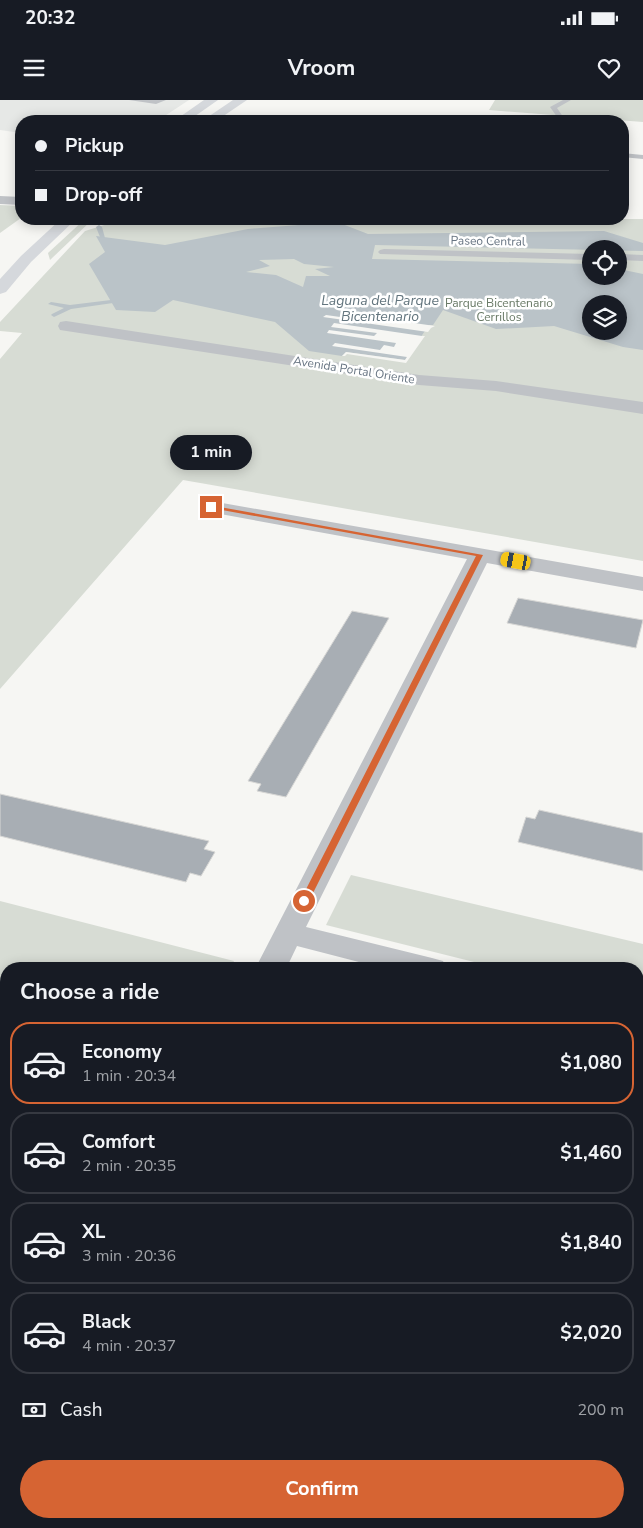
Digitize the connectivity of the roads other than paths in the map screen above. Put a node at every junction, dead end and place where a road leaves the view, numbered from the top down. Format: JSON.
{"nodes":[{"id":1,"x":132,"y":100,"type":"edge"},
{"id":2,"x":163,"y":100,"type":"edge"},
{"id":3,"x":212,"y":100,"type":"edge"},
{"id":4,"x":241,"y":100,"type":"edge"},
{"id":5,"x":568,"y":100,"type":"edge"},
{"id":6,"x":189,"y":115,"type":"edge"},
{"id":7,"x":217,"y":115,"type":"edge"},
{"id":8,"x":559,"y":115,"type":"edge"},
{"id":9,"x":629,"y":156,"type":"edge"},
{"id":10,"x":643,"y":157,"type":"edge"},
{"id":11,"x":0,"y":200,"type":"edge"},
{"id":12,"x":15,"y":201,"type":"edge"},
{"id":13,"x":63,"y":225,"type":"edge"},
{"id":14,"x":384,"y":252,"type":"dead end"},
{"id":15,"x":582,"y":257,"type":"edge"},
{"id":16,"x":627,"y":257,"type":"edge"},
{"id":17,"x":643,"y":258,"type":"edge"},
{"id":18,"x":0,"y":288,"type":"edge"},
{"id":19,"x":66,"y":326,"type":"dead end"},
{"id":20,"x":643,"y":408,"type":"edge"},
{"id":21,"x":211,"y":507,"type":"dead end"},
{"id":22,"x":480,"y":555,"type":"junction"},
{"id":23,"x":643,"y":584,"type":"edge"},
{"id":24,"x":288,"y":933,"type":"junction"},
{"id":25,"x":274,"y":962,"type":"edge"},
{"id":26,"x":404,"y":962,"type":"edge"}],
"edges":[{"from":1,"to":2,"type":"lane"},
{"from":3,"to":6,"type":"main road"},
{"from":4,"to":7,"type":"main road"},
{"from":5,"to":8,"type":"lane"},
{"from":9,"to":10,"type":"lane"},
{"from":11,"to":12,"type":"street"},
{"from":13,"to":18,"type":"main road"},
{"from":14,"to":15,"type":"street","name":"Paseo Central"},
{"from":16,"to":17,"type":"street"},
{"from":19,"to":20,"type":"street","name":"Avenida Portal Oriente"},
{"from":21,"to":22,"type":"street"},
{"from":22,"to":23,"type":"street"},
{"from":22,"to":24,"type":"street"},
{"from":24,"to":25,"type":"street"},
{"from":24,"to":26,"type":"street"}]}
